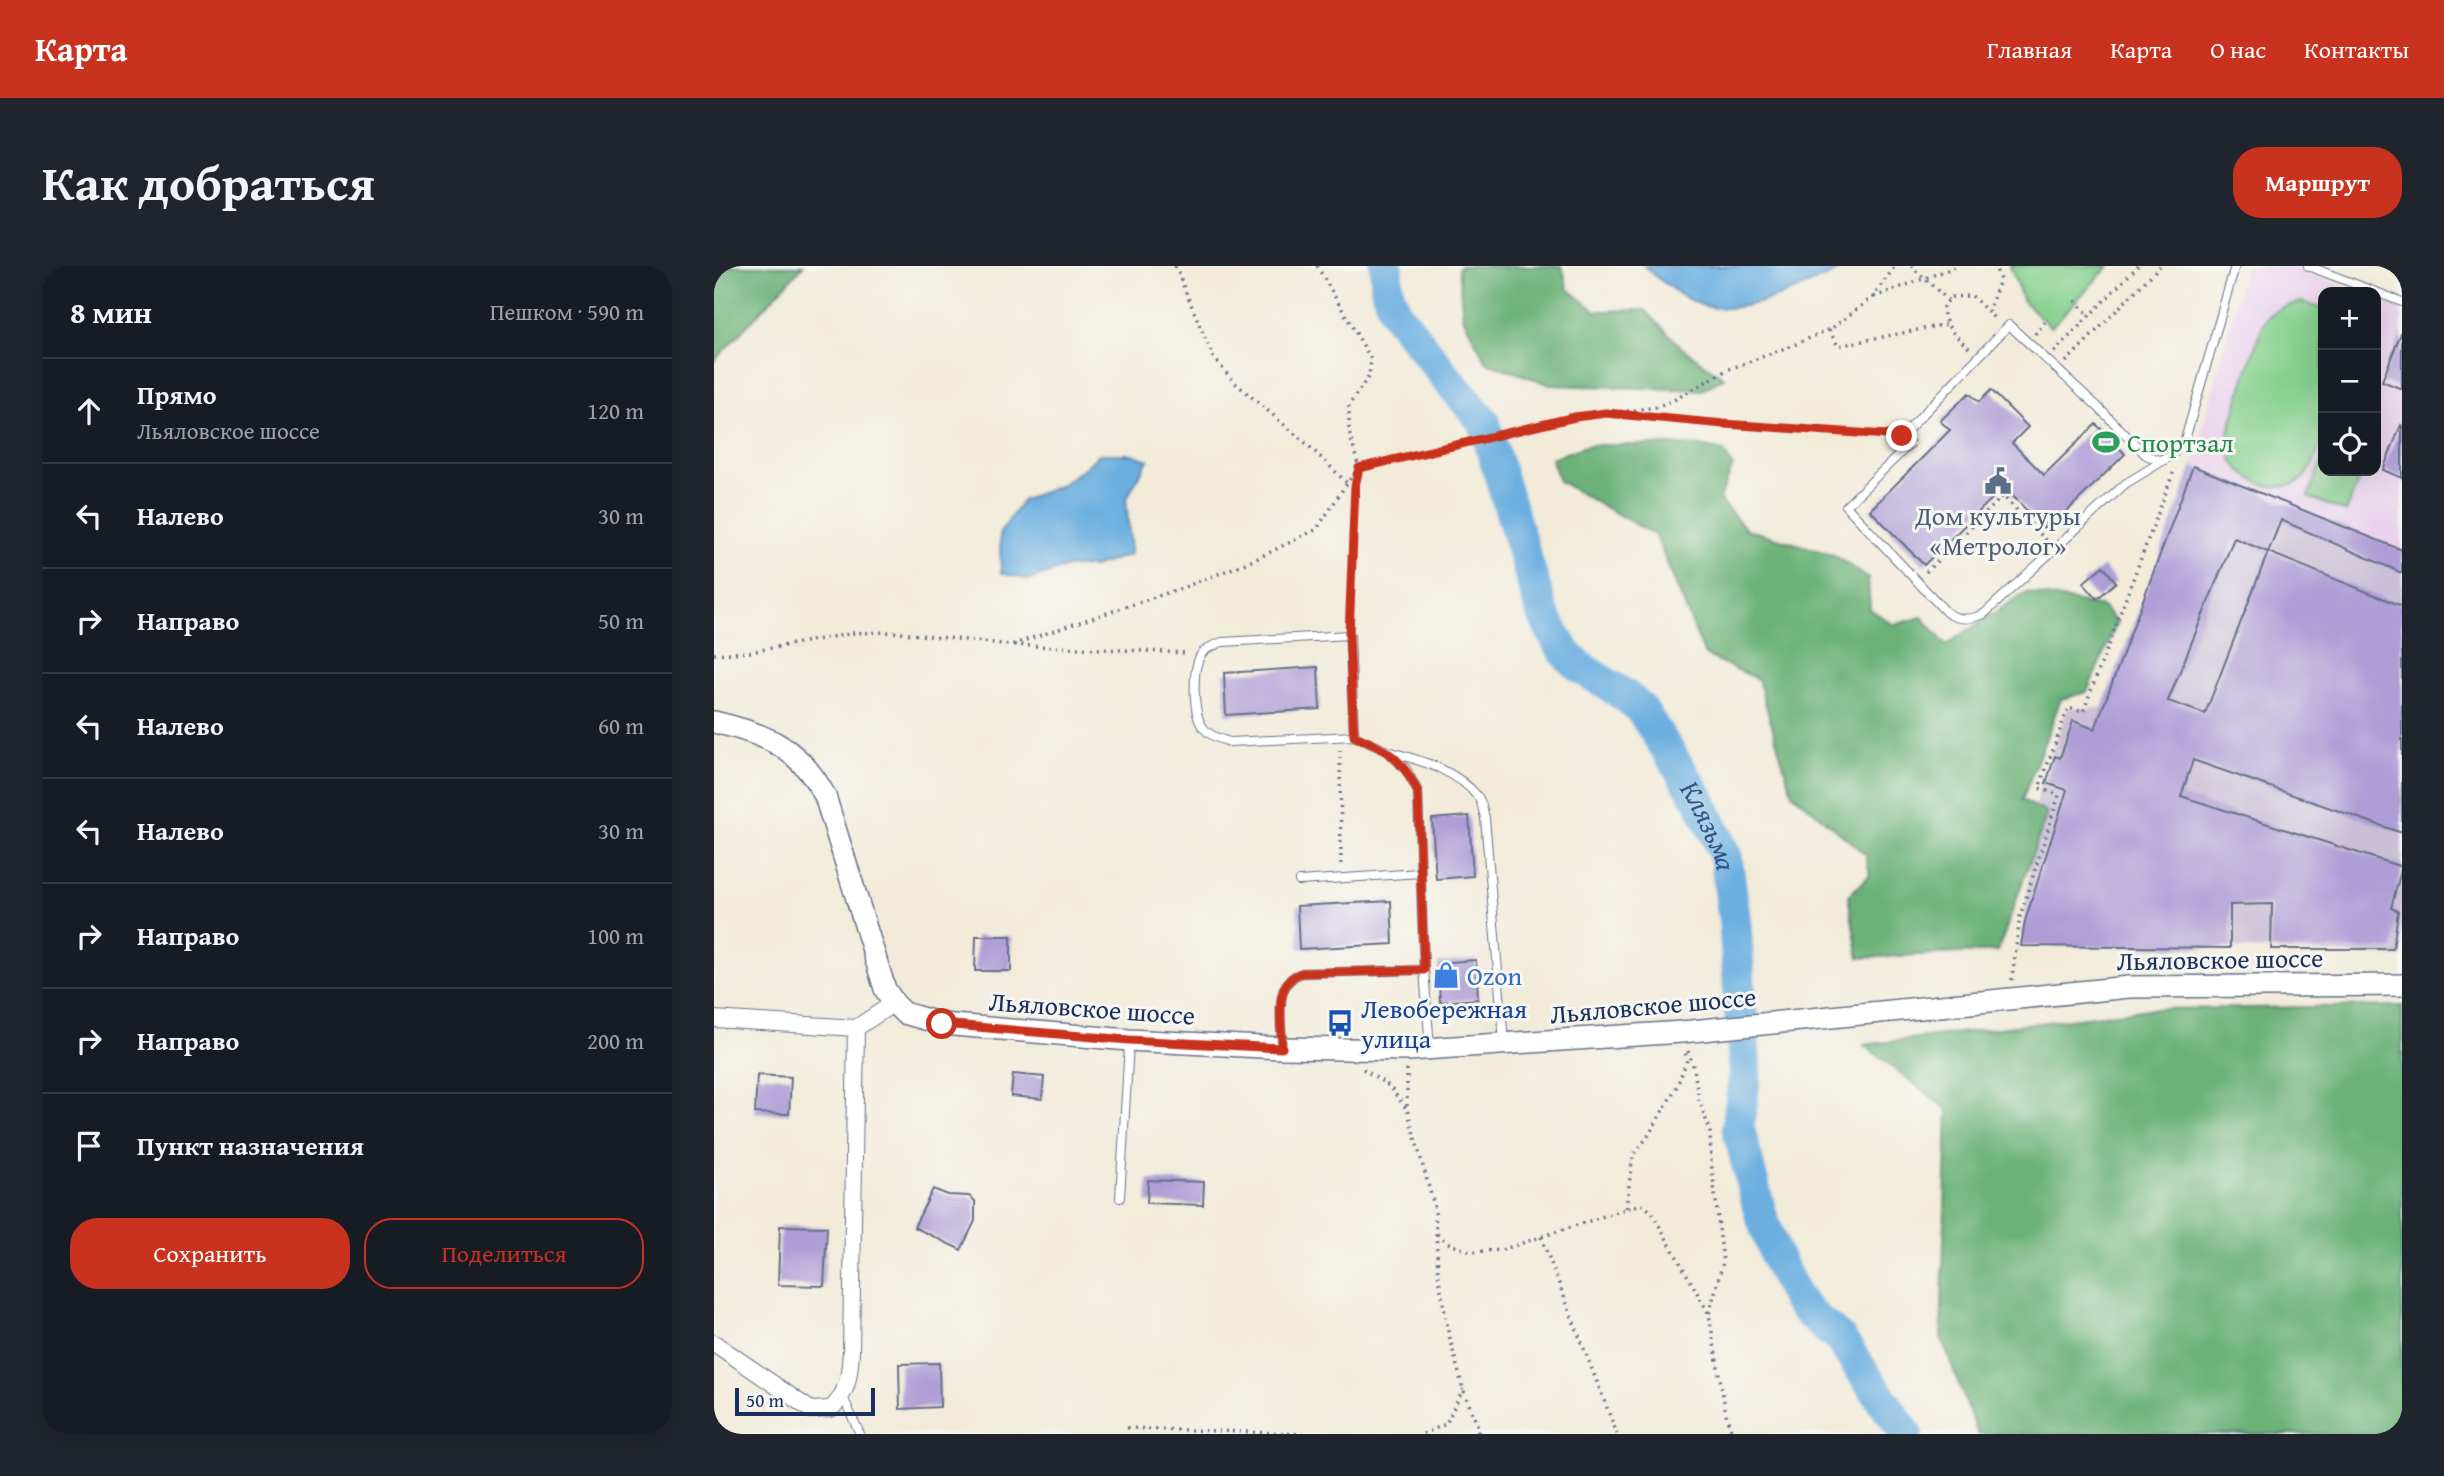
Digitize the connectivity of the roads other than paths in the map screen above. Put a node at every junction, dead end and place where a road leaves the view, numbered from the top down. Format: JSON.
{"nodes":[{"id":1,"x":2235,"y":266,"type":"edge"},
{"id":2,"x":2308,"y":266,"type":"edge"},
{"id":3,"x":2402,"y":302,"type":"edge"},
{"id":4,"x":2169,"y":457,"type":"junction"},
{"id":5,"x":714,"y":722,"type":"edge"},
{"id":6,"x":1354,"y":736,"type":"junction"},
{"id":7,"x":1387,"y":751,"type":"junction"},
{"id":8,"x":1420,"y":873,"type":"junction"},
{"id":9,"x":1299,"y":881,"type":"dead end"},
{"id":10,"x":1424,"y":970,"type":"junction"},
{"id":11,"x":2402,"y":985,"type":"edge"},
{"id":12,"x":894,"y":1003,"type":"junction"},
{"id":13,"x":714,"y":1019,"type":"edge"},
{"id":14,"x":856,"y":1028,"type":"junction"},
{"id":15,"x":1129,"y":1040,"type":"junction"},
{"id":16,"x":1504,"y":1045,"type":"junction"},
{"id":17,"x":1282,"y":1048,"type":"junction"},
{"id":18,"x":1430,"y":1049,"type":"junction"},
{"id":19,"x":1120,"y":1198,"type":"dead end"},
{"id":20,"x":714,"y":1343,"type":"edge"},
{"id":21,"x":843,"y":1397,"type":"junction"},
{"id":22,"x":860,"y":1434,"type":"edge"}],
"edges":[{"from":1,"to":4,"type":"lane"},
{"from":2,"to":3,"type":"lane"},
{"from":4,"to":4,"type":"lane"},
{"from":5,"to":12,"type":"street"},
{"from":6,"to":6,"type":"lane"},
{"from":6,"to":7,"type":"lane"},
{"from":7,"to":8,"type":"lane"},
{"from":7,"to":16,"type":"lane"},
{"from":8,"to":9,"type":"lane"},
{"from":8,"to":10,"type":"lane"},
{"from":10,"to":17,"type":"lane"},
{"from":10,"to":18,"type":"lane"},
{"from":11,"to":16,"type":"street","name":"Льяловское шоссе"},
{"from":12,"to":14,"type":"street"},
{"from":12,"to":15,"type":"street","name":"Льяловское шоссе"},
{"from":13,"to":14,"type":"street"},
{"from":14,"to":21,"type":"street"},
{"from":15,"to":17,"type":"street","name":"Льяловское шоссе"},
{"from":15,"to":19,"type":"lane"},
{"from":16,"to":18,"type":"street","name":"Льяловское шоссе"},
{"from":17,"to":18,"type":"street","name":"Льяловское шоссе"},
{"from":20,"to":21,"type":"street"},
{"from":21,"to":22,"type":"lane"}]}
